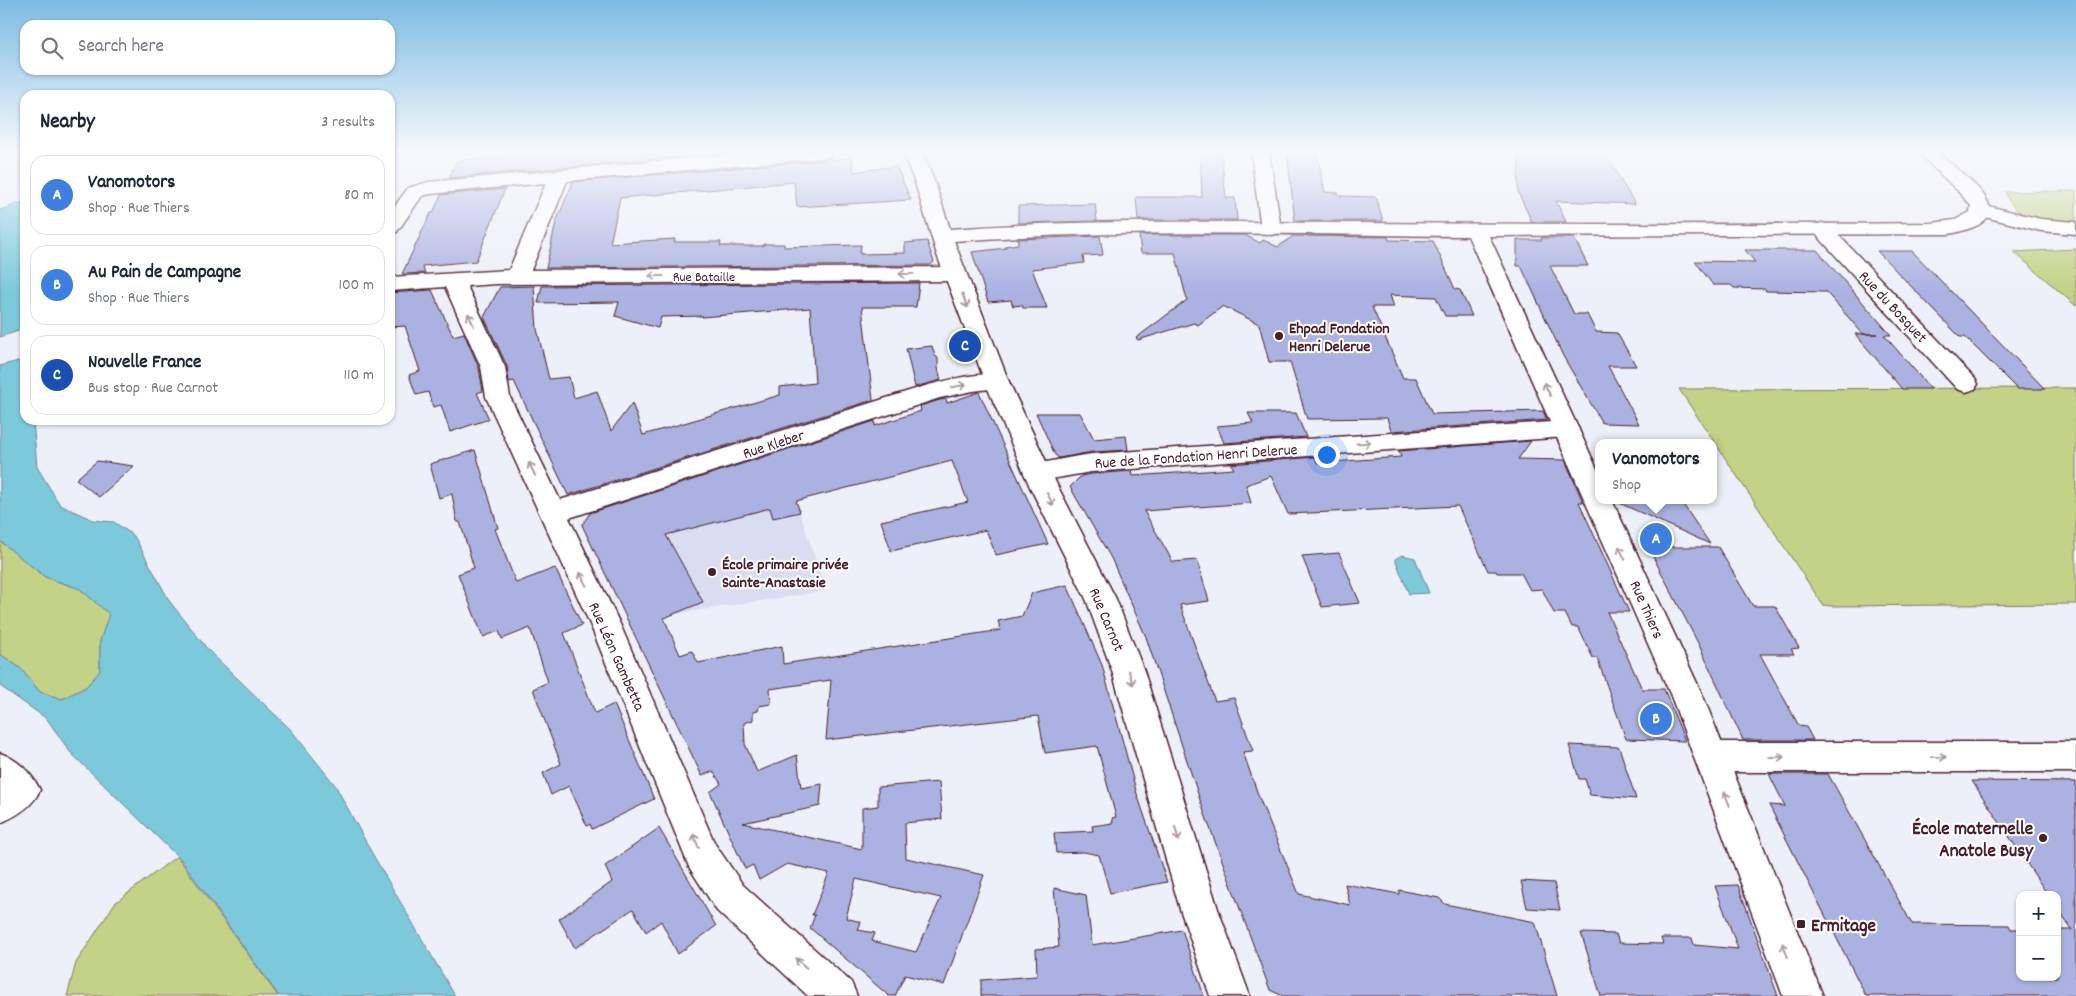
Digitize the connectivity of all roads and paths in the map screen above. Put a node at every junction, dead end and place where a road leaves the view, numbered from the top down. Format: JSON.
{"nodes":[{"id":1,"x":410,"y":198,"type":"edge"},
{"id":2,"x":550,"y":198,"type":"edge"},
{"id":3,"x":930,"y":198,"type":"edge"},
{"id":4,"x":1267,"y":198,"type":"edge"},
{"id":5,"x":1976,"y":198,"type":"edge"},
{"id":6,"x":1980,"y":210,"type":"junction"},
{"id":7,"x":395,"y":221,"type":"edge"},
{"id":8,"x":2076,"y":228,"type":"edge"},
{"id":9,"x":1271,"y":229,"type":"junction"},
{"id":10,"x":1822,"y":229,"type":"junction"},
{"id":11,"x":1476,"y":230,"type":"junction"},
{"id":12,"x":948,"y":255,"type":"junction"},
{"id":13,"x":517,"y":277,"type":"junction"},
{"id":14,"x":453,"y":280,"type":"junction"},
{"id":15,"x":395,"y":284,"type":"edge"},
{"id":16,"x":996,"y":382,"type":"junction"},
{"id":17,"x":1966,"y":384,"type":"dead end"},
{"id":18,"x":1566,"y":429,"type":"junction"},
{"id":19,"x":1037,"y":473,"type":"junction"},
{"id":20,"x":1595,"y":493,"type":"edge"},
{"id":21,"x":1600,"y":504,"type":"edge"},
{"id":22,"x":552,"y":513,"type":"junction"},
{"id":23,"x":1710,"y":756,"type":"junction"},
{"id":24,"x":2076,"y":757,"type":"edge"},
{"id":25,"x":0,"y":768,"type":"edge"},
{"id":26,"x":0,"y":807,"type":"edge"},
{"id":27,"x":837,"y":996,"type":"edge"},
{"id":28,"x":1230,"y":996,"type":"edge"},
{"id":29,"x":1803,"y":996,"type":"edge"}],
"edges":[{"from":1,"to":7,"type":"street"},
{"from":2,"to":13,"type":"street"},
{"from":3,"to":12,"type":"street","name":"Rue Carnot"},
{"from":4,"to":9,"type":"street"},
{"from":5,"to":6,"type":"street"},
{"from":6,"to":8,"type":"street"},
{"from":6,"to":10,"type":"street","name":"Rue Bataille"},
{"from":9,"to":11,"type":"street","name":"Rue Bataille"},
{"from":9,"to":12,"type":"street","name":"Rue Bataille"},
{"from":10,"to":11,"type":"street","name":"Rue Bataille"},
{"from":10,"to":17,"type":"street","name":"Rue du Bosquet"},
{"from":18,"to":11,"type":"street","name":"Rue Thiers","one_way":true},
{"from":12,"to":13,"type":"street","name":"Rue Bataille","one_way":true},
{"from":12,"to":16,"type":"street","name":"Rue Carnot","one_way":true},
{"from":13,"to":14,"type":"street","name":"Rue Bataille"},
{"from":14,"to":15,"type":"street","name":"Rue Bataille"},
{"from":22,"to":14,"type":"street","name":"Rue Léon Gambetta","one_way":true},
{"from":16,"to":19,"type":"street","name":"Rue Carnot"},
{"from":22,"to":16,"type":"street","name":"Rue Kleber","one_way":true},
{"from":19,"to":18,"type":"street","name":"Rue de la Fondation Henri Delerue","one_way":true},
{"from":20,"to":18,"type":"street","name":"Rue Thiers","one_way":true},
{"from":19,"to":28,"type":"street","name":"Rue Carnot","one_way":true},
{"from":23,"to":21,"type":"street","name":"Rue Thiers","one_way":true},
{"from":27,"to":22,"type":"street","name":"Rue Léon Gambetta","one_way":true},
{"from":23,"to":24,"type":"street","one_way":true},
{"from":29,"to":23,"type":"street","name":"Rue Thiers","one_way":true},
{"from":25,"to":26,"type":"street"}]}
